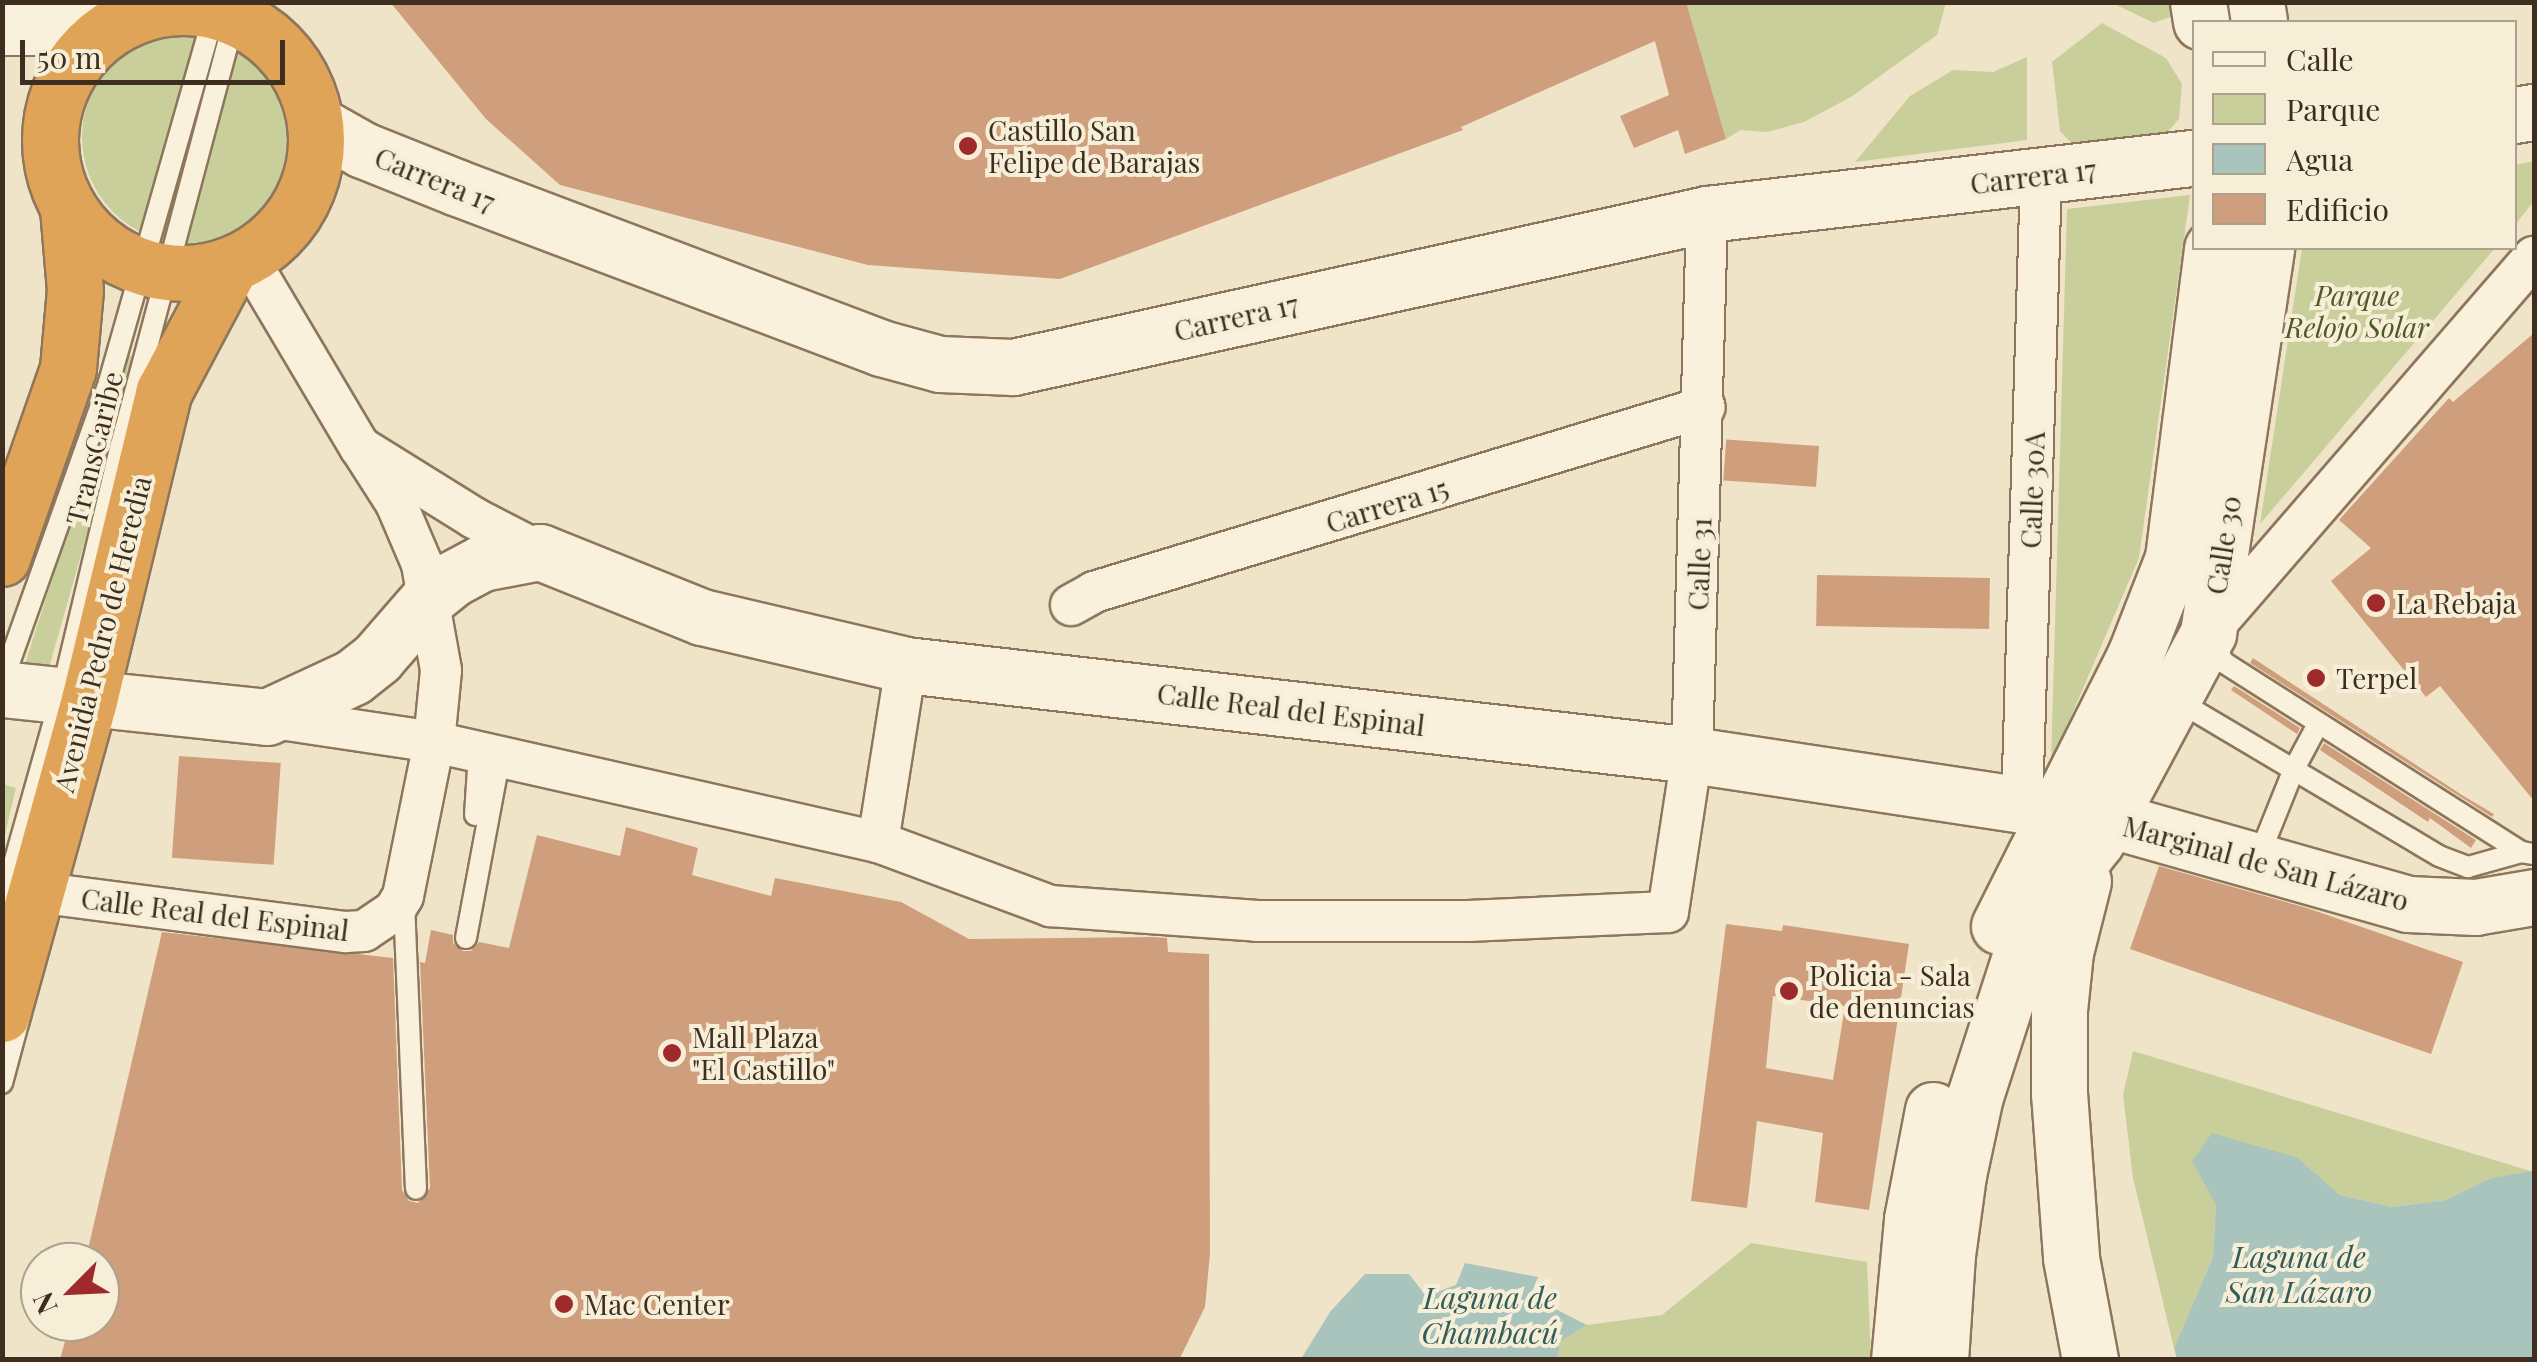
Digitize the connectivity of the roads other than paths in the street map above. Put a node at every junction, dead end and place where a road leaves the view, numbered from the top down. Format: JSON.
{"nodes":[{"id":1,"x":291,"y":2,"type":"edge"},
{"id":2,"x":226,"y":8,"type":"edge"},
{"id":3,"x":140,"y":13,"type":"edge"},
{"id":4,"x":2,"y":27,"type":"edge"},
{"id":5,"x":308,"y":101,"type":"junction"},
{"id":6,"x":2192,"y":158,"type":"edge"},
{"id":7,"x":2041,"y":175,"type":"junction"},
{"id":8,"x":68,"y":208,"type":"junction"},
{"id":9,"x":1707,"y":214,"type":"junction"},
{"id":10,"x":2212,"y":250,"type":"edge"},
{"id":11,"x":2266,"y":250,"type":"edge"},
{"id":12,"x":2534,"y":256,"type":"edge"},
{"id":13,"x":239,"y":261,"type":"junction"},
{"id":14,"x":155,"y":270,"type":"junction"},
{"id":15,"x":1704,"y":406,"type":"junction"},
{"id":16,"x":360,"y":447,"type":"junction"},
{"id":17,"x":540,"y":552,"type":"junction"},
{"id":18,"x":2,"y":558,"type":"edge"},
{"id":19,"x":430,"y":597,"type":"junction"},
{"id":20,"x":1071,"y":605,"type":"dead end"},
{"id":21,"x":2208,"y":632,"type":"junction"},
{"id":22,"x":906,"y":665,"type":"junction"},
{"id":23,"x":2,"y":686,"type":"edge"},
{"id":24,"x":2172,"y":697,"type":"junction"},
{"id":25,"x":75,"y":698,"type":"junction"},
{"id":26,"x":267,"y":717,"type":"junction"},
{"id":27,"x":2318,"y":724,"type":"junction"},
{"id":28,"x":434,"y":742,"type":"junction"},
{"id":29,"x":489,"y":755,"type":"junction"},
{"id":30,"x":1692,"y":755,"type":"junction"},
{"id":31,"x":2294,"y":770,"type":"junction"},
{"id":32,"x":475,"y":815,"type":"dead end"},
{"id":33,"x":2071,"y":819,"type":"junction"},
{"id":34,"x":878,"y":842,"type":"junction"},
{"id":35,"x":2256,"y":863,"type":"junction"},
{"id":36,"x":2530,"y":868,"type":"edge"},
{"id":37,"x":404,"y":896,"type":"junction"},
{"id":38,"x":30,"y":898,"type":"edge"},
{"id":39,"x":466,"y":938,"type":"dead end"},
{"id":40,"x":1985,"y":998,"type":"junction"},
{"id":41,"x":2,"y":1014,"type":"edge"},
{"id":42,"x":2,"y":1083,"type":"edge"},
{"id":43,"x":416,"y":1189,"type":"dead end"},
{"id":44,"x":1900,"y":1360,"type":"edge"},
{"id":45,"x":1940,"y":1360,"type":"edge"},
{"id":46,"x":2090,"y":1360,"type":"edge"}],
"edges":[{"from":1,"to":5,"type":"highway"},
{"from":2,"to":3,"type":"highway"},
{"from":2,"to":5,"type":"highway"},
{"from":2,"to":14,"type":"lane","name":"TransCaribe"},
{"from":3,"to":4,"type":"main road"},
{"from":3,"to":8,"type":"highway"},
{"from":5,"to":9,"type":"main road","name":"Carrera 17"},
{"from":5,"to":13,"type":"highway"},
{"from":6,"to":7,"type":"main road","name":"Carrera 17"},
{"from":7,"to":9,"type":"main road","name":"Carrera 17"},
{"from":7,"to":33,"type":"street","name":"Calle 30A"},
{"from":8,"to":14,"type":"highway"},
{"from":8,"to":18,"type":"highway"},
{"from":9,"to":15,"type":"street","name":"Calle 31"},
{"from":10,"to":33,"type":"main road","name":"Calle 30"},
{"from":11,"to":21,"type":"main road","name":"Calle 30"},
{"from":12,"to":21,"type":"street"},
{"from":13,"to":14,"type":"highway"},
{"from":13,"to":16,"type":"street","name":"Calle Real del Espinal"},
{"from":13,"to":25,"type":"highway","name":"Avenida Pedro de Heredia"},
{"from":14,"to":23,"type":"lane","name":"TransCaribe"},
{"from":14,"to":25,"type":"lane","name":"TransCaribe"},
{"from":15,"to":20,"type":"street","name":"Carrera 15"},
{"from":15,"to":30,"type":"street","name":"Calle 31"},
{"from":16,"to":17,"type":"street","name":"Calle Real del Espinal"},
{"from":16,"to":19,"type":"street","name":"Calle Real del Espinal"},
{"from":17,"to":19,"type":"main road"},
{"from":17,"to":22,"type":"main road","name":"Calle Real del Espinal"},
{"from":19,"to":26,"type":"main road"},
{"from":19,"to":28,"type":"street","name":"Calle Real del Espinal"},
{"from":21,"to":24,"type":"main road","name":"Calle 30"},
{"from":21,"to":27,"type":"lane"},
{"from":22,"to":30,"type":"main road","name":"Calle Real del Espinal"},
{"from":22,"to":34,"type":"street"},
{"from":23,"to":25,"type":"main road"},
{"from":24,"to":31,"type":"lane"},
{"from":24,"to":33,"type":"main road","name":"Calle 30"},
{"from":25,"to":26,"type":"main road"},
{"from":25,"to":38,"type":"highway","name":"Avenida Pedro de Heredia"},
{"from":26,"to":28,"type":"street"},
{"from":27,"to":31,"type":"lane"},
{"from":27,"to":36,"type":"lane"},
{"from":28,"to":29,"type":"street"},
{"from":28,"to":37,"type":"street","name":"Calle Real del Espinal"},
{"from":29,"to":32,"type":"lane"},
{"from":29,"to":34,"type":"street"},
{"from":29,"to":39,"type":"lane"},
{"from":30,"to":33,"type":"main road","name":"Calle Real del Espinal"},
{"from":30,"to":34,"type":"street","name":"Calle 31"},
{"from":31,"to":35,"type":"lane"},
{"from":31,"to":36,"type":"lane"},
{"from":33,"to":35,"type":"main road","name":"Marginal de San Lázaro"},
{"from":33,"to":40,"type":"main road"},
{"from":33,"to":46,"type":"main road"},
{"from":35,"to":36,"type":"main road","name":"Marginal de San Lázaro"},
{"from":37,"to":38,"type":"street","name":"Calle Real del Espinal"},
{"from":37,"to":43,"type":"lane"},
{"from":38,"to":41,"type":"highway","name":"Avenida Pedro de Heredia"},
{"from":38,"to":42,"type":"lane"},
{"from":40,"to":44,"type":"main road"},
{"from":40,"to":45,"type":"main road"}]}
